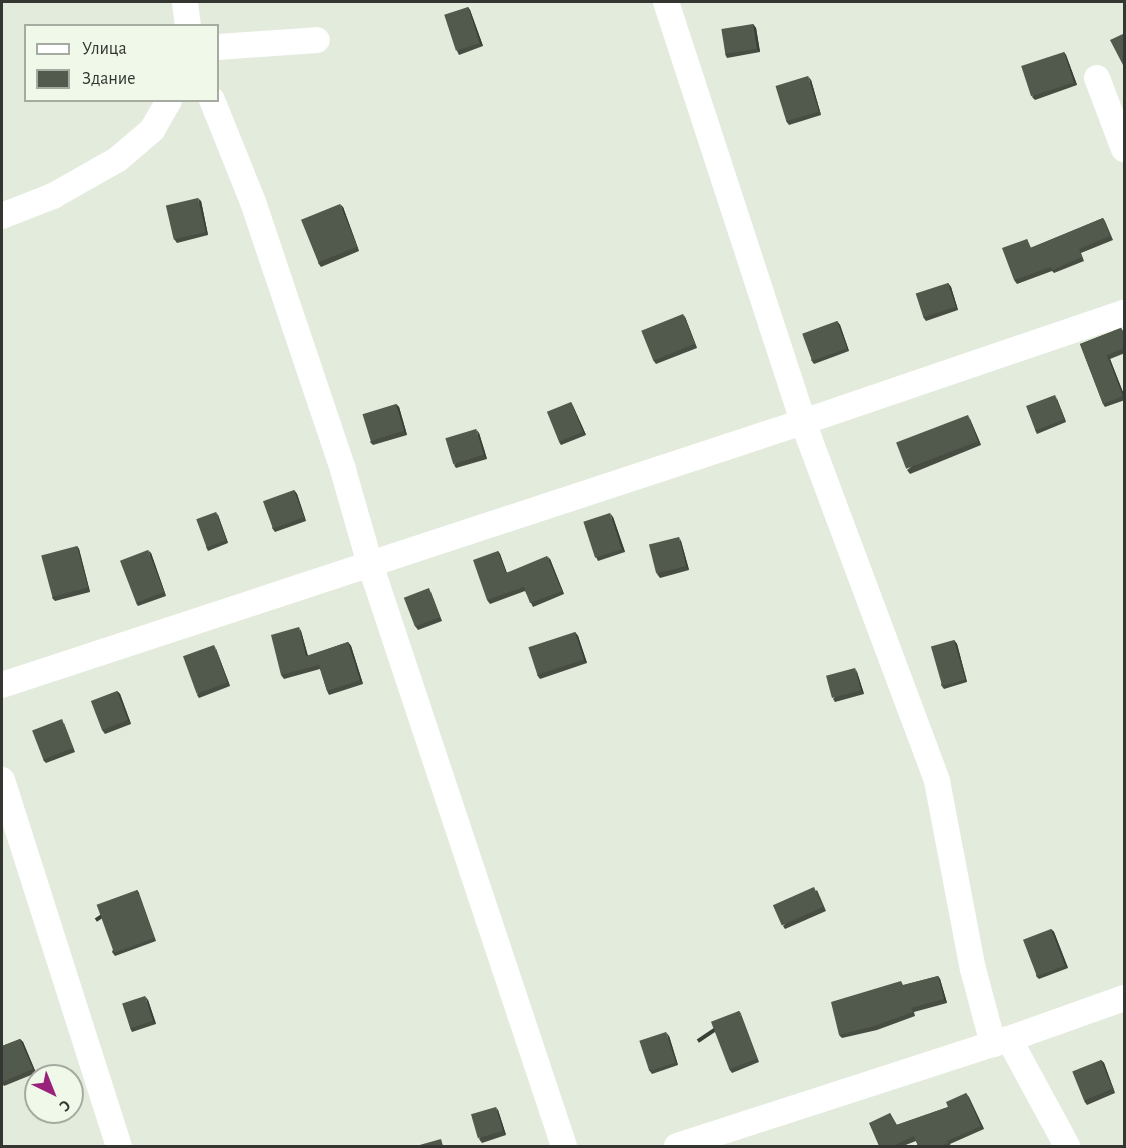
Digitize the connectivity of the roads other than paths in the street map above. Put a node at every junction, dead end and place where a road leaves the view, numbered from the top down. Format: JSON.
{"nodes":[{"id":1,"x":185,"y":2,"type":"edge"},
{"id":2,"x":666,"y":2,"type":"edge"},
{"id":3,"x":188,"y":24,"type":"edge"},
{"id":4,"x":317,"y":40,"type":"dead end"},
{"id":5,"x":219,"y":47,"type":"edge"},
{"id":6,"x":1097,"y":78,"type":"dead end"},
{"id":7,"x":168,"y":102,"type":"edge"},
{"id":8,"x":213,"y":102,"type":"edge"},
{"id":9,"x":1125,"y":149,"type":"edge"},
{"id":10,"x":2,"y":216,"type":"edge"},
{"id":11,"x":1125,"y":313,"type":"edge"},
{"id":12,"x":803,"y":422,"type":"junction"},
{"id":13,"x":370,"y":564,"type":"junction"},
{"id":14,"x":2,"y":685,"type":"edge"},
{"id":15,"x":2,"y":780,"type":"edge"},
{"id":16,"x":1125,"y":998,"type":"edge"},
{"id":17,"x":1001,"y":1041,"type":"junction"},
{"id":18,"x":119,"y":1146,"type":"edge"},
{"id":19,"x":564,"y":1146,"type":"edge"},
{"id":20,"x":676,"y":1146,"type":"edge"},
{"id":21,"x":1067,"y":1146,"type":"edge"}],
"edges":[{"from":1,"to":3,"type":"street"},
{"from":2,"to":12,"type":"street"},
{"from":4,"to":5,"type":"street"},
{"from":6,"to":9,"type":"street"},
{"from":7,"to":10,"type":"street"},
{"from":8,"to":13,"type":"street"},
{"from":11,"to":12,"type":"street"},
{"from":12,"to":13,"type":"street"},
{"from":12,"to":17,"type":"street"},
{"from":13,"to":14,"type":"street"},
{"from":13,"to":19,"type":"street"},
{"from":15,"to":18,"type":"street"},
{"from":16,"to":17,"type":"street"},
{"from":17,"to":20,"type":"street"},
{"from":17,"to":21,"type":"street"}]}
